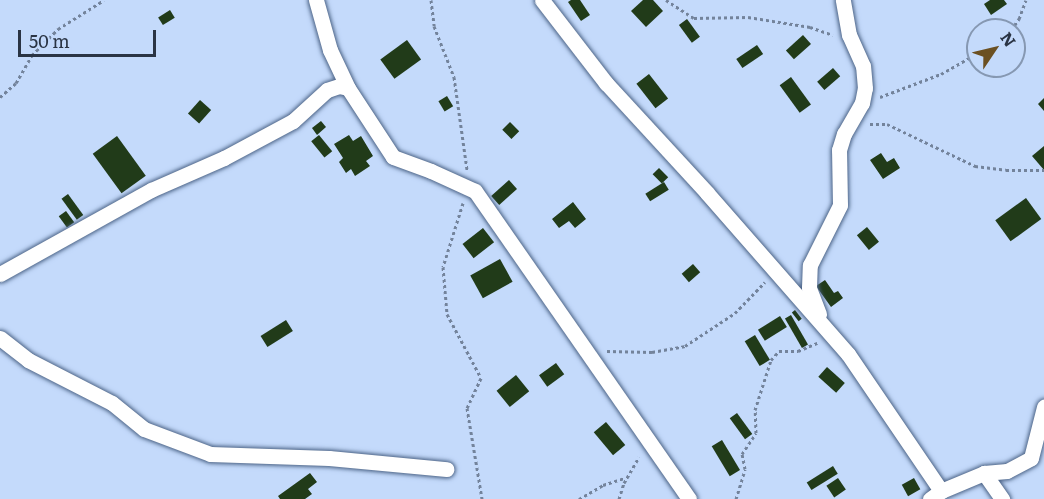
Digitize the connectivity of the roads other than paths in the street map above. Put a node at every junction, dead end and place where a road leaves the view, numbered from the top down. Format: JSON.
{"nodes":[{"id":1,"x":316,"y":0,"type":"edge"},
{"id":2,"x":542,"y":0,"type":"edge"},
{"id":3,"x":843,"y":0,"type":"edge"},
{"id":4,"x":348,"y":88,"type":"junction"},
{"id":5,"x":0,"y":274,"type":"edge"},
{"id":6,"x":828,"y":330,"type":"junction"},
{"id":7,"x":0,"y":338,"type":"edge"},
{"id":8,"x":1044,"y":407,"type":"edge"},
{"id":9,"x":446,"y":469,"type":"dead end"},
{"id":10,"x":984,"y":473,"type":"junction"},
{"id":11,"x":935,"y":495,"type":"edge"},
{"id":12,"x":689,"y":499,"type":"edge"},
{"id":13,"x":1002,"y":499,"type":"edge"}],
"edges":[{"from":1,"to":4,"type":"street"},
{"from":2,"to":6,"type":"street"},
{"from":3,"to":6,"type":"street"},
{"from":4,"to":5,"type":"street"},
{"from":4,"to":12,"type":"street"},
{"from":6,"to":11,"type":"street"},
{"from":7,"to":9,"type":"street"},
{"from":8,"to":10,"type":"street"},
{"from":10,"to":11,"type":"street"},
{"from":10,"to":13,"type":"street"}]}
